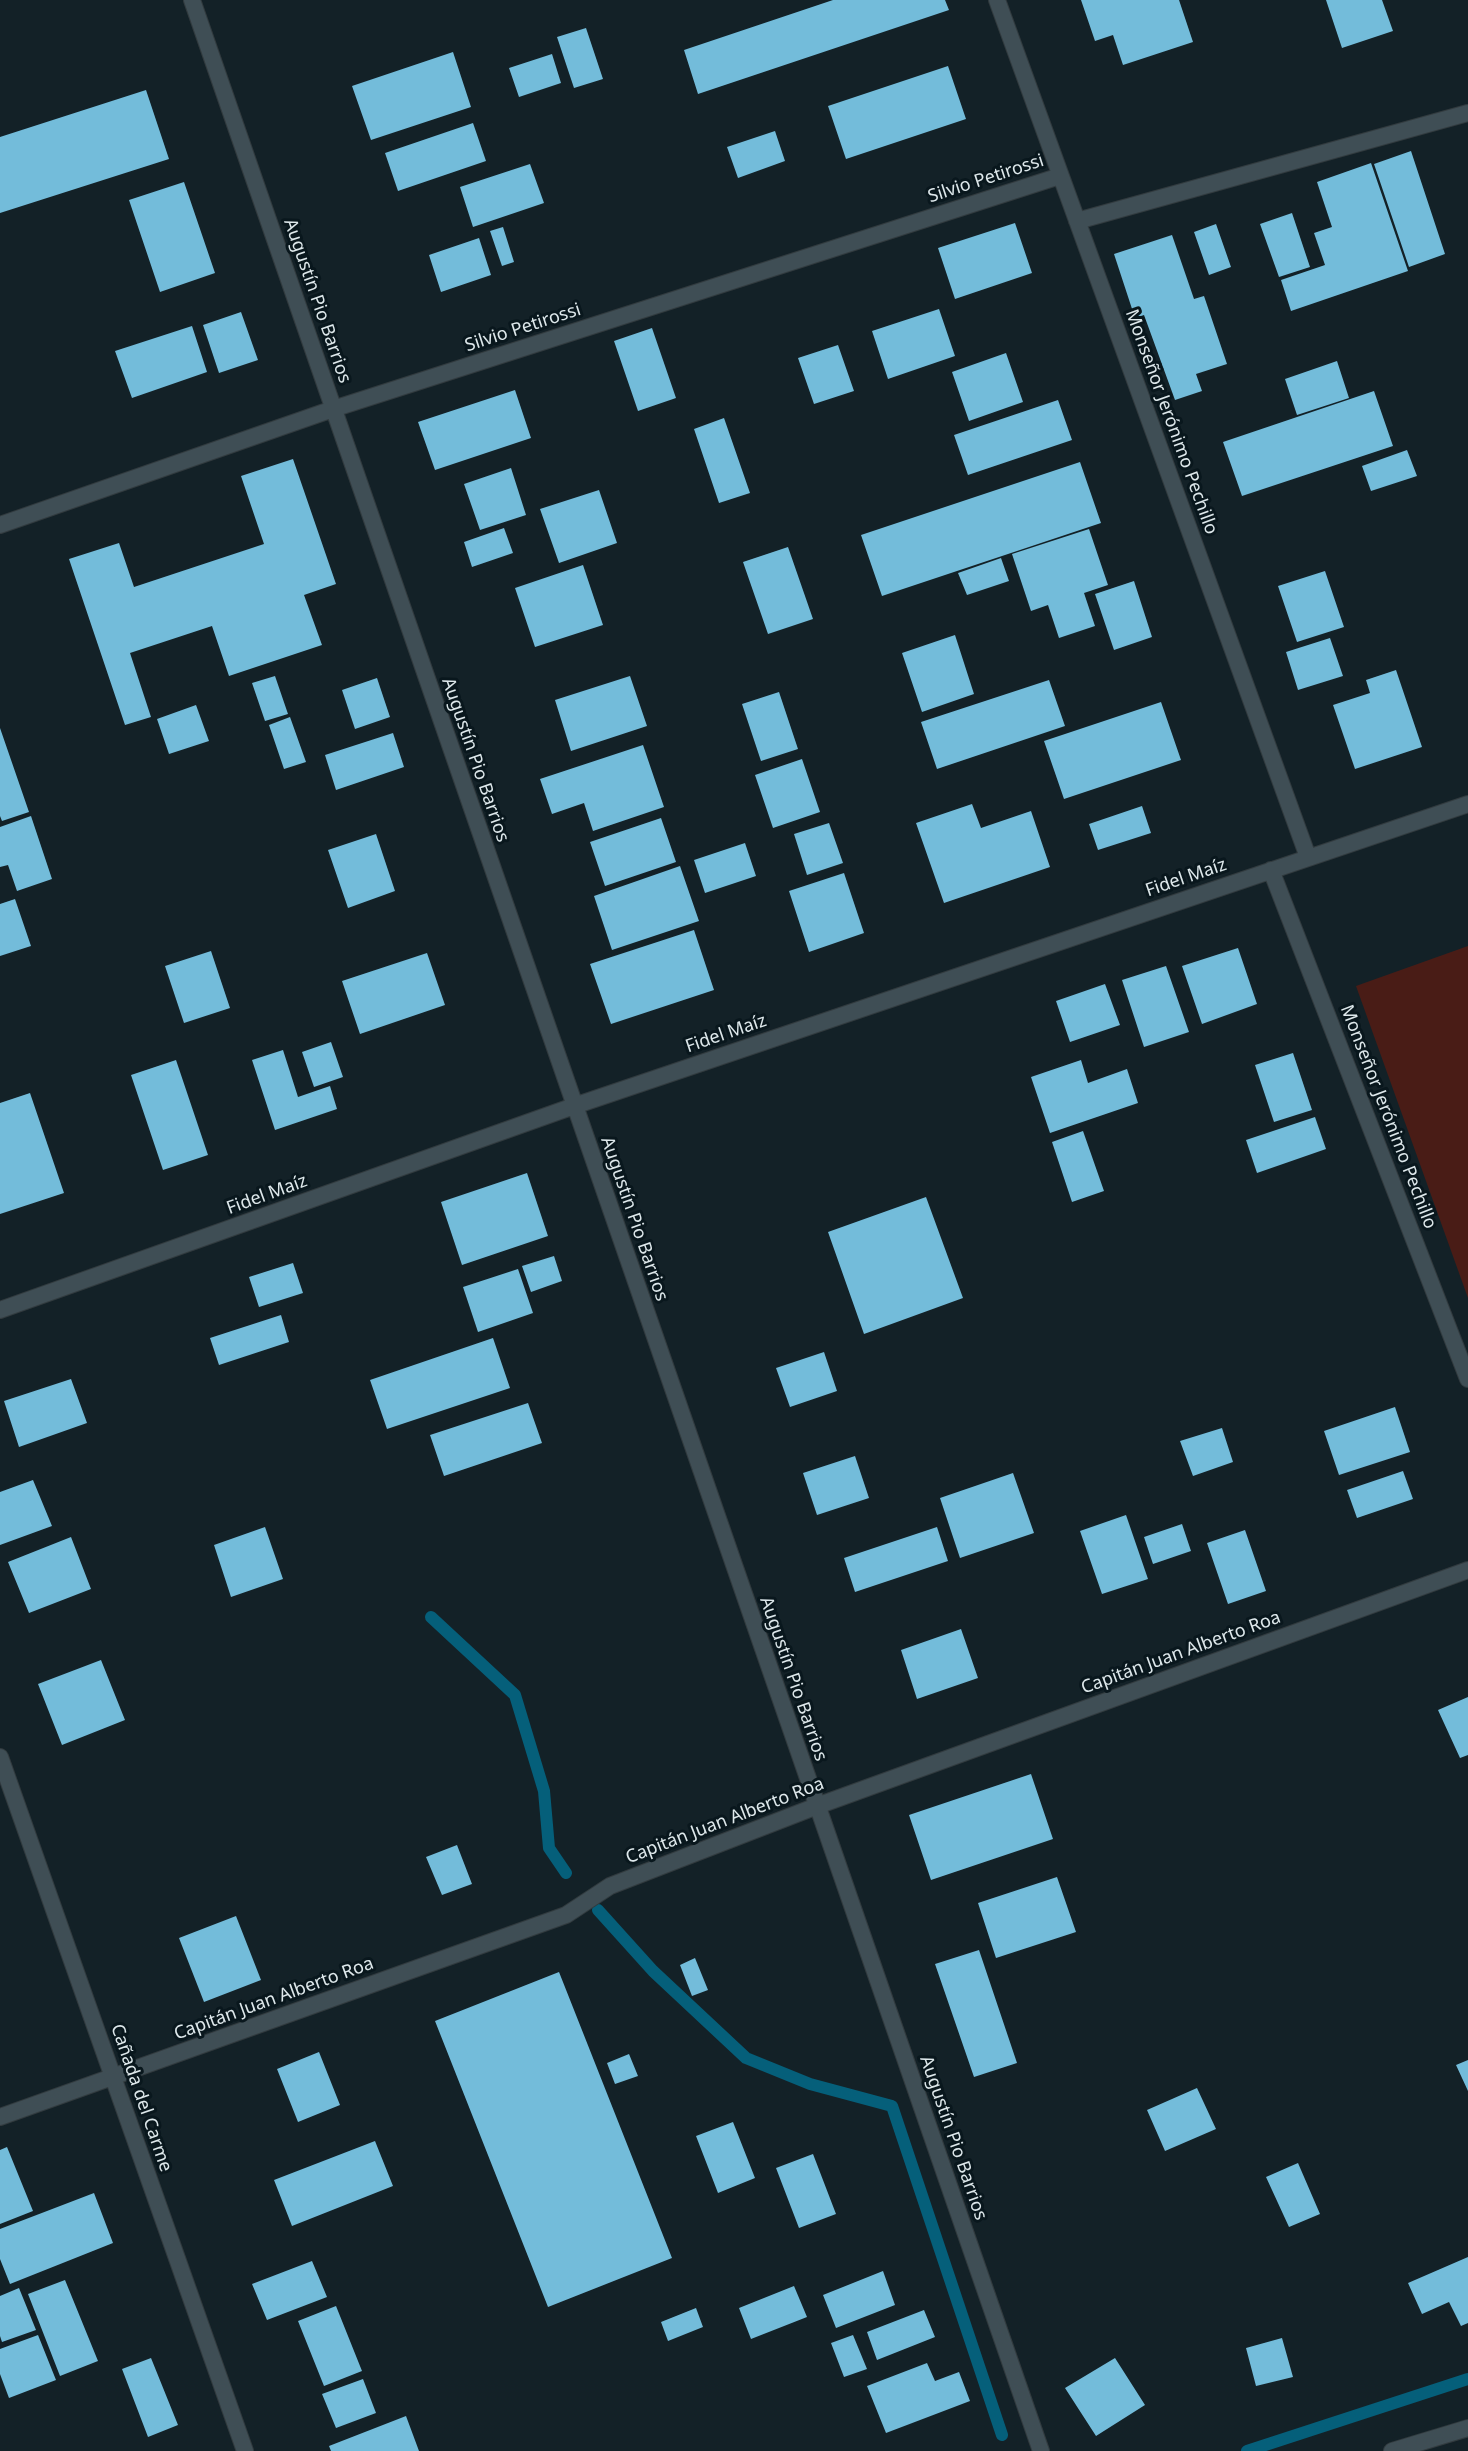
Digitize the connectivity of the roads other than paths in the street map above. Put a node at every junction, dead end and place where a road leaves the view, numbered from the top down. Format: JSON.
{"nodes":[{"id":1,"x":192,"y":0,"type":"edge"},
{"id":2,"x":997,"y":0,"type":"edge"},
{"id":3,"x":1468,"y":113,"type":"edge"},
{"id":4,"x":1060,"y":176,"type":"junction"},
{"id":5,"x":1077,"y":221,"type":"junction"},
{"id":6,"x":333,"y":409,"type":"junction"},
{"id":7,"x":0,"y":525,"type":"edge"},
{"id":8,"x":1468,"y":804,"type":"edge"},
{"id":9,"x":1308,"y":857,"type":"junction"},
{"id":10,"x":1271,"y":870,"type":"junction"},
{"id":11,"x":574,"y":1106,"type":"junction"},
{"id":12,"x":0,"y":1310,"type":"edge"},
{"id":13,"x":1468,"y":1379,"type":"edge"},
{"id":14,"x":1468,"y":1570,"type":"edge"},
{"id":15,"x":0,"y":1757,"type":"edge"},
{"id":16,"x":817,"y":1806,"type":"junction"},
{"id":17,"x":113,"y":2077,"type":"junction"},
{"id":18,"x":0,"y":2117,"type":"edge"},
{"id":19,"x":1468,"y":2428,"type":"edge"},
{"id":20,"x":245,"y":2451,"type":"edge"},
{"id":21,"x":1041,"y":2451,"type":"edge"},
{"id":22,"x":1392,"y":2451,"type":"edge"}],
"edges":[{"from":1,"to":6,"type":"street","name":"Augustín Pio Barrios"},
{"from":2,"to":4,"type":"street","name":"Monseñor Jerónimo Pechillo"},
{"from":3,"to":5,"type":"street"},
{"from":4,"to":5,"type":"street","name":"Monseñor Jerónimo Pechillo"},
{"from":4,"to":6,"type":"street","name":"Silvio Petirossi"},
{"from":5,"to":9,"type":"street","name":"Monseñor Jerónimo Pechillo"},
{"from":6,"to":7,"type":"street","name":"Silvio Petirossi"},
{"from":6,"to":11,"type":"street","name":"Augustín Pio Barrios"},
{"from":8,"to":9,"type":"street","name":"Fidel Maíz"},
{"from":9,"to":10,"type":"street","name":"Fidel Maíz"},
{"from":10,"to":11,"type":"street","name":"Fidel Maíz"},
{"from":10,"to":13,"type":"street","name":"Monseñor Jerónimo Pechillo"},
{"from":11,"to":12,"type":"street","name":"Fidel Maíz"},
{"from":11,"to":16,"type":"street","name":"Augustín Pio Barrios"},
{"from":14,"to":16,"type":"street","name":"Capitán Juan Alberto Roa"},
{"from":15,"to":17,"type":"street","name":"Cañada del Carme"},
{"from":16,"to":17,"type":"street","name":"Capitán Juan Alberto Roa"},
{"from":16,"to":21,"type":"street","name":"Augustín Pio Barrios"},
{"from":17,"to":18,"type":"street","name":"Capitán Juan Alberto Roa"},
{"from":17,"to":20,"type":"street","name":"Cañada del Carme"},
{"from":19,"to":22,"type":"street"}]}
